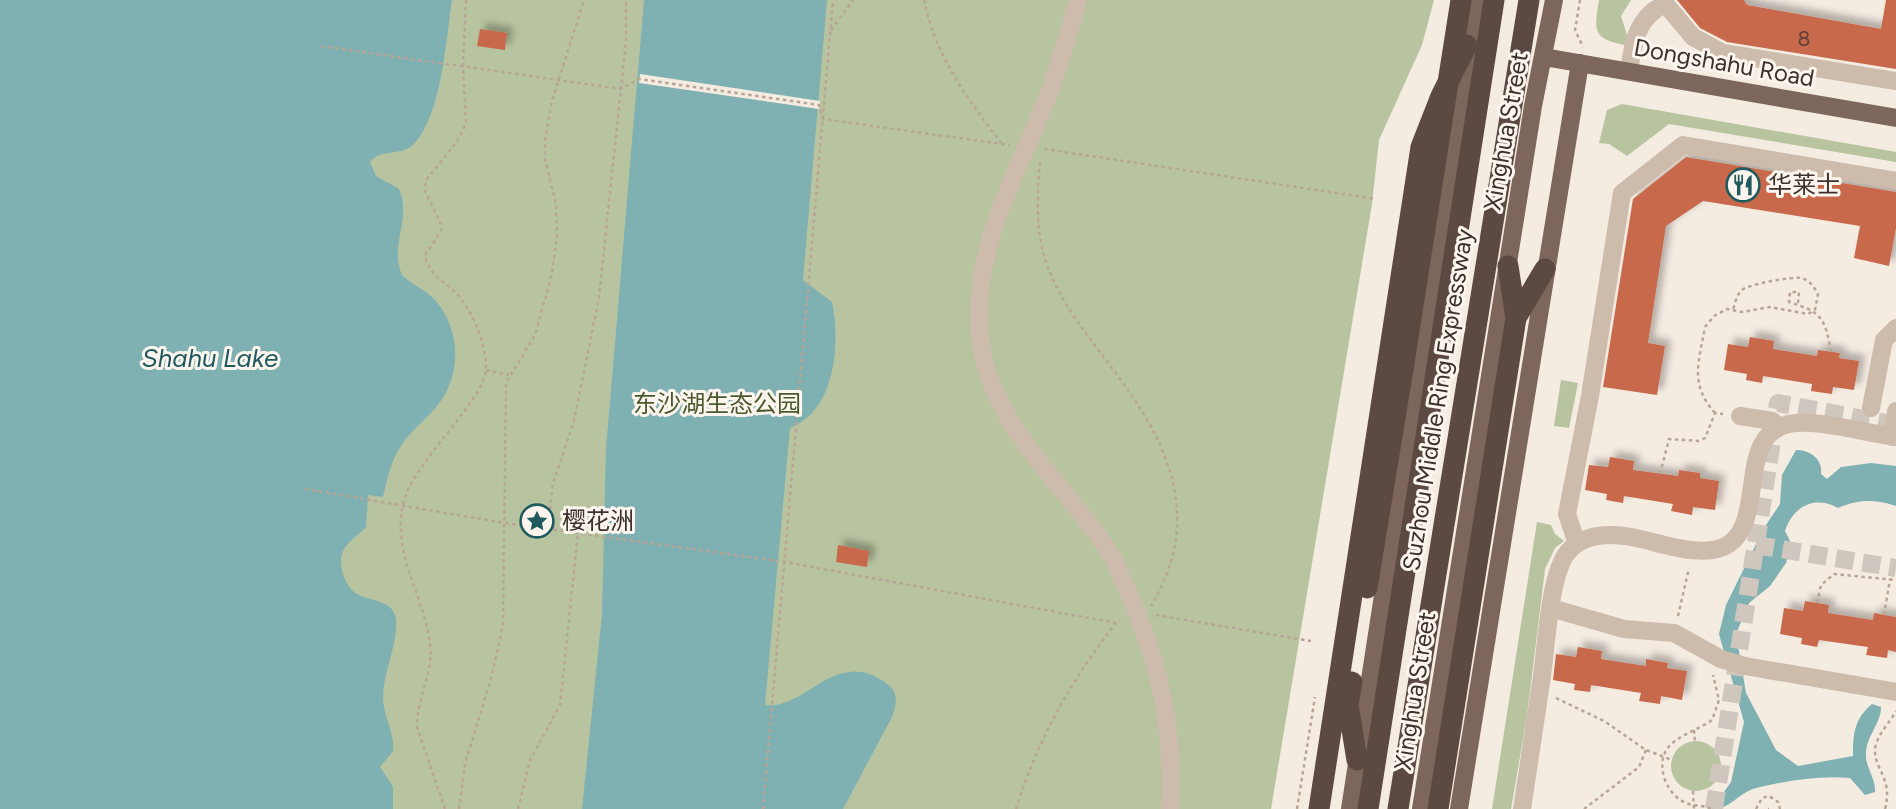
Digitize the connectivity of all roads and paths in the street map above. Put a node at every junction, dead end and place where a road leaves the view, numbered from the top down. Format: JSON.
{"nodes":[{"id":1,"x":466,"y":0,"type":"edge"},
{"id":2,"x":584,"y":0,"type":"edge"},
{"id":3,"x":626,"y":0,"type":"edge"},
{"id":4,"x":833,"y":0,"type":"edge"},
{"id":5,"x":853,"y":0,"type":"edge"},
{"id":6,"x":924,"y":0,"type":"edge"},
{"id":7,"x":1078,"y":0,"type":"edge"},
{"id":8,"x":1461,"y":0,"type":"edge"},
{"id":9,"x":1475,"y":0,"type":"edge"},
{"id":10,"x":1494,"y":0,"type":"edge"},
{"id":11,"x":1529,"y":0,"type":"edge"},
{"id":12,"x":1554,"y":0,"type":"edge"},
{"id":13,"x":1663,"y":2,"type":"edge"},
{"id":14,"x":831,"y":30,"type":"junction"},
{"id":15,"x":1467,"y":45,"type":"junction"},
{"id":16,"x":321,"y":46,"type":"dead end"},
{"id":17,"x":1544,"y":57,"type":"junction"},
{"id":18,"x":1580,"y":63,"type":"junction"},
{"id":19,"x":463,"y":66,"type":"junction"},
{"id":20,"x":1629,"y":71,"type":"junction"},
{"id":21,"x":560,"y":81,"type":"junction"},
{"id":22,"x":1896,"y":81,"type":"edge"},
{"id":23,"x":621,"y":89,"type":"junction"},
{"id":24,"x":1896,"y":118,"type":"edge"},
{"id":25,"x":823,"y":119,"type":"junction"},
{"id":26,"x":1001,"y":144,"type":"junction"},
{"id":27,"x":1025,"y":147,"type":"junction"},
{"id":28,"x":1896,"y":181,"type":"edge"},
{"id":29,"x":1376,"y":199,"type":"dead end"},
{"id":30,"x":1507,"y":266,"type":"junction"},
{"id":31,"x":1545,"y":269,"type":"junction"},
{"id":32,"x":1798,"y":303,"type":"dead end"},
{"id":33,"x":1732,"y":310,"type":"junction"},
{"id":34,"x":1815,"y":310,"type":"junction"},
{"id":35,"x":1516,"y":318,"type":"junction"},
{"id":36,"x":1896,"y":330,"type":"edge"},
{"id":37,"x":1831,"y":352,"type":"dead end"},
{"id":38,"x":486,"y":370,"type":"junction"},
{"id":39,"x":509,"y":375,"type":"junction"},
{"id":40,"x":1882,"y":410,"type":"edge"},
{"id":41,"x":1716,"y":412,"type":"junction"},
{"id":42,"x":1740,"y":416,"type":"joint"},
{"id":43,"x":1780,"y":427,"type":"junction"},
{"id":44,"x":1894,"y":437,"type":"edge"},
{"id":45,"x":1660,"y":474,"type":"dead end"},
{"id":46,"x":305,"y":489,"type":"dead end"},
{"id":47,"x":402,"y":506,"type":"junction"},
{"id":48,"x":505,"y":523,"type":"junction"},
{"id":49,"x":554,"y":530,"type":"junction"},
{"id":50,"x":578,"y":533,"type":"junction"},
{"id":51,"x":1577,"y":544,"type":"junction"},
{"id":52,"x":785,"y":562,"type":"junction"},
{"id":53,"x":1689,"y":568,"type":"dead end"},
{"id":54,"x":1890,"y":579,"type":"junction"},
{"id":55,"x":1896,"y":580,"type":"edge"},
{"id":56,"x":1817,"y":603,"type":"dead end"},
{"id":57,"x":1551,"y":608,"type":"junction"},
{"id":58,"x":1136,"y":611,"type":"junction"},
{"id":59,"x":1884,"y":615,"type":"dead end"},
{"id":60,"x":1116,"y":622,"type":"junction"},
{"id":61,"x":1674,"y":633,"type":"junction"},
{"id":62,"x":1311,"y":641,"type":"dead end"},
{"id":63,"x":1716,"y":657,"type":"junction"},
{"id":64,"x":1896,"y":692,"type":"edge"},
{"id":65,"x":1548,"y":693,"type":"dead end"},
{"id":66,"x":1896,"y":710,"type":"edge"},
{"id":67,"x":1695,"y":730,"type":"junction"},
{"id":68,"x":1695,"y":742,"type":"dead end"},
{"id":69,"x":1646,"y":750,"type":"junction"},
{"id":70,"x":1664,"y":758,"type":"junction"},
{"id":71,"x":1357,"y":760,"type":"junction"},
{"id":72,"x":1672,"y":760,"type":"dead end"},
{"id":73,"x":1693,"y":791,"type":"dead end"},
{"id":74,"x":1693,"y":807,"type":"edge"},
{"id":75,"x":445,"y":809,"type":"edge"},
{"id":76,"x":459,"y":809,"type":"edge"},
{"id":77,"x":517,"y":809,"type":"edge"},
{"id":78,"x":763,"y":809,"type":"edge"},
{"id":79,"x":1016,"y":809,"type":"edge"},
{"id":80,"x":1170,"y":809,"type":"edge"},
{"id":81,"x":1319,"y":809,"type":"edge"},
{"id":82,"x":1350,"y":809,"type":"edge"},
{"id":83,"x":1368,"y":809,"type":"edge"},
{"id":84,"x":1398,"y":809,"type":"edge"},
{"id":85,"x":1421,"y":809,"type":"edge"},
{"id":86,"x":1438,"y":809,"type":"edge"},
{"id":87,"x":1459,"y":809,"type":"edge"},
{"id":88,"x":1522,"y":809,"type":"edge"},
{"id":89,"x":1584,"y":809,"type":"edge"},
{"id":90,"x":1711,"y":809,"type":"edge"},
{"id":91,"x":1756,"y":809,"type":"edge"},
{"id":92,"x":1780,"y":809,"type":"edge"},
{"id":93,"x":1885,"y":809,"type":"edge"}],
"edges":[{"from":1,"to":19,"type":"path"},
{"from":2,"to":21,"type":"path"},
{"from":3,"to":23,"type":"path"},
{"from":4,"to":14,"type":"path"},
{"from":5,"to":14,"type":"path"},
{"from":6,"to":26,"type":"path"},
{"from":7,"to":27,"type":"street"},
{"from":8,"to":71,"type":"highway","bridge":true},
{"from":9,"to":15,"type":"main road","name":"Xinghua Street"},
{"from":10,"to":83,"type":"highway","name":"Suzhou Middle Ring Expressway"},
{"from":11,"to":84,"type":"highway","name":"Suzhou Middle Ring Expressway"},
{"from":12,"to":17,"type":"main road","name":"Xinghua Street"},
{"from":13,"to":20,"type":"street"},
{"from":13,"to":22,"type":"street"},
{"from":14,"to":25,"type":"path"},
{"from":15,"to":71,"type":"main road","name":"Xinghua Street"},
{"from":15,"to":81,"type":"highway"},
{"from":16,"to":19,"type":"path"},
{"from":17,"to":18,"type":"main road","name":"Dongshahu Road"},
{"from":17,"to":30,"type":"main road","name":"Xinghua Street"},
{"from":18,"to":20,"type":"main road","name":"Dongshahu Road"},
{"from":18,"to":31,"type":"main road"},
{"from":19,"to":21,"type":"path"},
{"from":19,"to":38,"type":"path"},
{"from":20,"to":24,"type":"main road","name":"Dongshahu Road"},
{"from":21,"to":23,"type":"path"},
{"from":21,"to":39,"type":"path"},
{"from":23,"to":25,"type":"path"},
{"from":23,"to":49,"type":"path"},
{"from":25,"to":26,"type":"path"},
{"from":25,"to":52,"type":"path"},
{"from":26,"to":27,"type":"path"},
{"from":27,"to":58,"type":"street"},
{"from":28,"to":51,"type":"street"},
{"from":29,"to":58,"type":"path"},
{"from":30,"to":35,"type":"highway"},
{"from":30,"to":85,"type":"main road","name":"Xinghua Street"},
{"from":31,"to":35,"type":"highway"},
{"from":31,"to":87,"type":"main road"},
{"from":32,"to":34,"type":"path"},
{"from":33,"to":34,"type":"path"},
{"from":33,"to":34,"type":"path"},
{"from":33,"to":41,"type":"path"},
{"from":34,"to":37,"type":"path"},
{"from":35,"to":86,"type":"highway"},
{"from":36,"to":40,"type":"street"},
{"from":38,"to":39,"type":"path"},
{"from":38,"to":47,"type":"path"},
{"from":39,"to":48,"type":"path"},
{"from":40,"to":44,"type":"street"},
{"from":41,"to":42,"type":"path"},
{"from":41,"to":45,"type":"path"},
{"from":42,"to":43,"type":"street"},
{"from":43,"to":44,"type":"street"},
{"from":43,"to":51,"type":"street"},
{"from":46,"to":47,"type":"path"},
{"from":47,"to":48,"type":"path"},
{"from":47,"to":75,"type":"path"},
{"from":48,"to":49,"type":"path"},
{"from":48,"to":76,"type":"path"},
{"from":49,"to":50,"type":"path"},
{"from":50,"to":52,"type":"path"},
{"from":50,"to":77,"type":"path"},
{"from":51,"to":57,"type":"street"},
{"from":52,"to":60,"type":"path"},
{"from":52,"to":78,"type":"path"},
{"from":53,"to":61,"type":"path"},
{"from":54,"to":55,"type":"path"},
{"from":54,"to":56,"type":"path"},
{"from":54,"to":59,"type":"path"},
{"from":57,"to":61,"type":"street"},
{"from":57,"to":88,"type":"street"},
{"from":58,"to":60,"type":"path"},
{"from":58,"to":62,"type":"path"},
{"from":58,"to":80,"type":"street"},
{"from":60,"to":79,"type":"path"},
{"from":61,"to":63,"type":"street"},
{"from":63,"to":64,"type":"street","bridge":true},
{"from":63,"to":67,"type":"path"},
{"from":65,"to":69,"type":"path"},
{"from":66,"to":93,"type":"path"},
{"from":67,"to":68,"type":"path"},
{"from":67,"to":70,"type":"path"},
{"from":69,"to":70,"type":"path"},
{"from":69,"to":89,"type":"path"},
{"from":70,"to":72,"type":"path"},
{"from":70,"to":74,"type":"path"},
{"from":71,"to":82,"type":"main road","name":"Xinghua Street"},
{"from":73,"to":74,"type":"path"},
{"from":74,"to":90,"type":"path"},
{"from":91,"to":92,"type":"path"}]}
